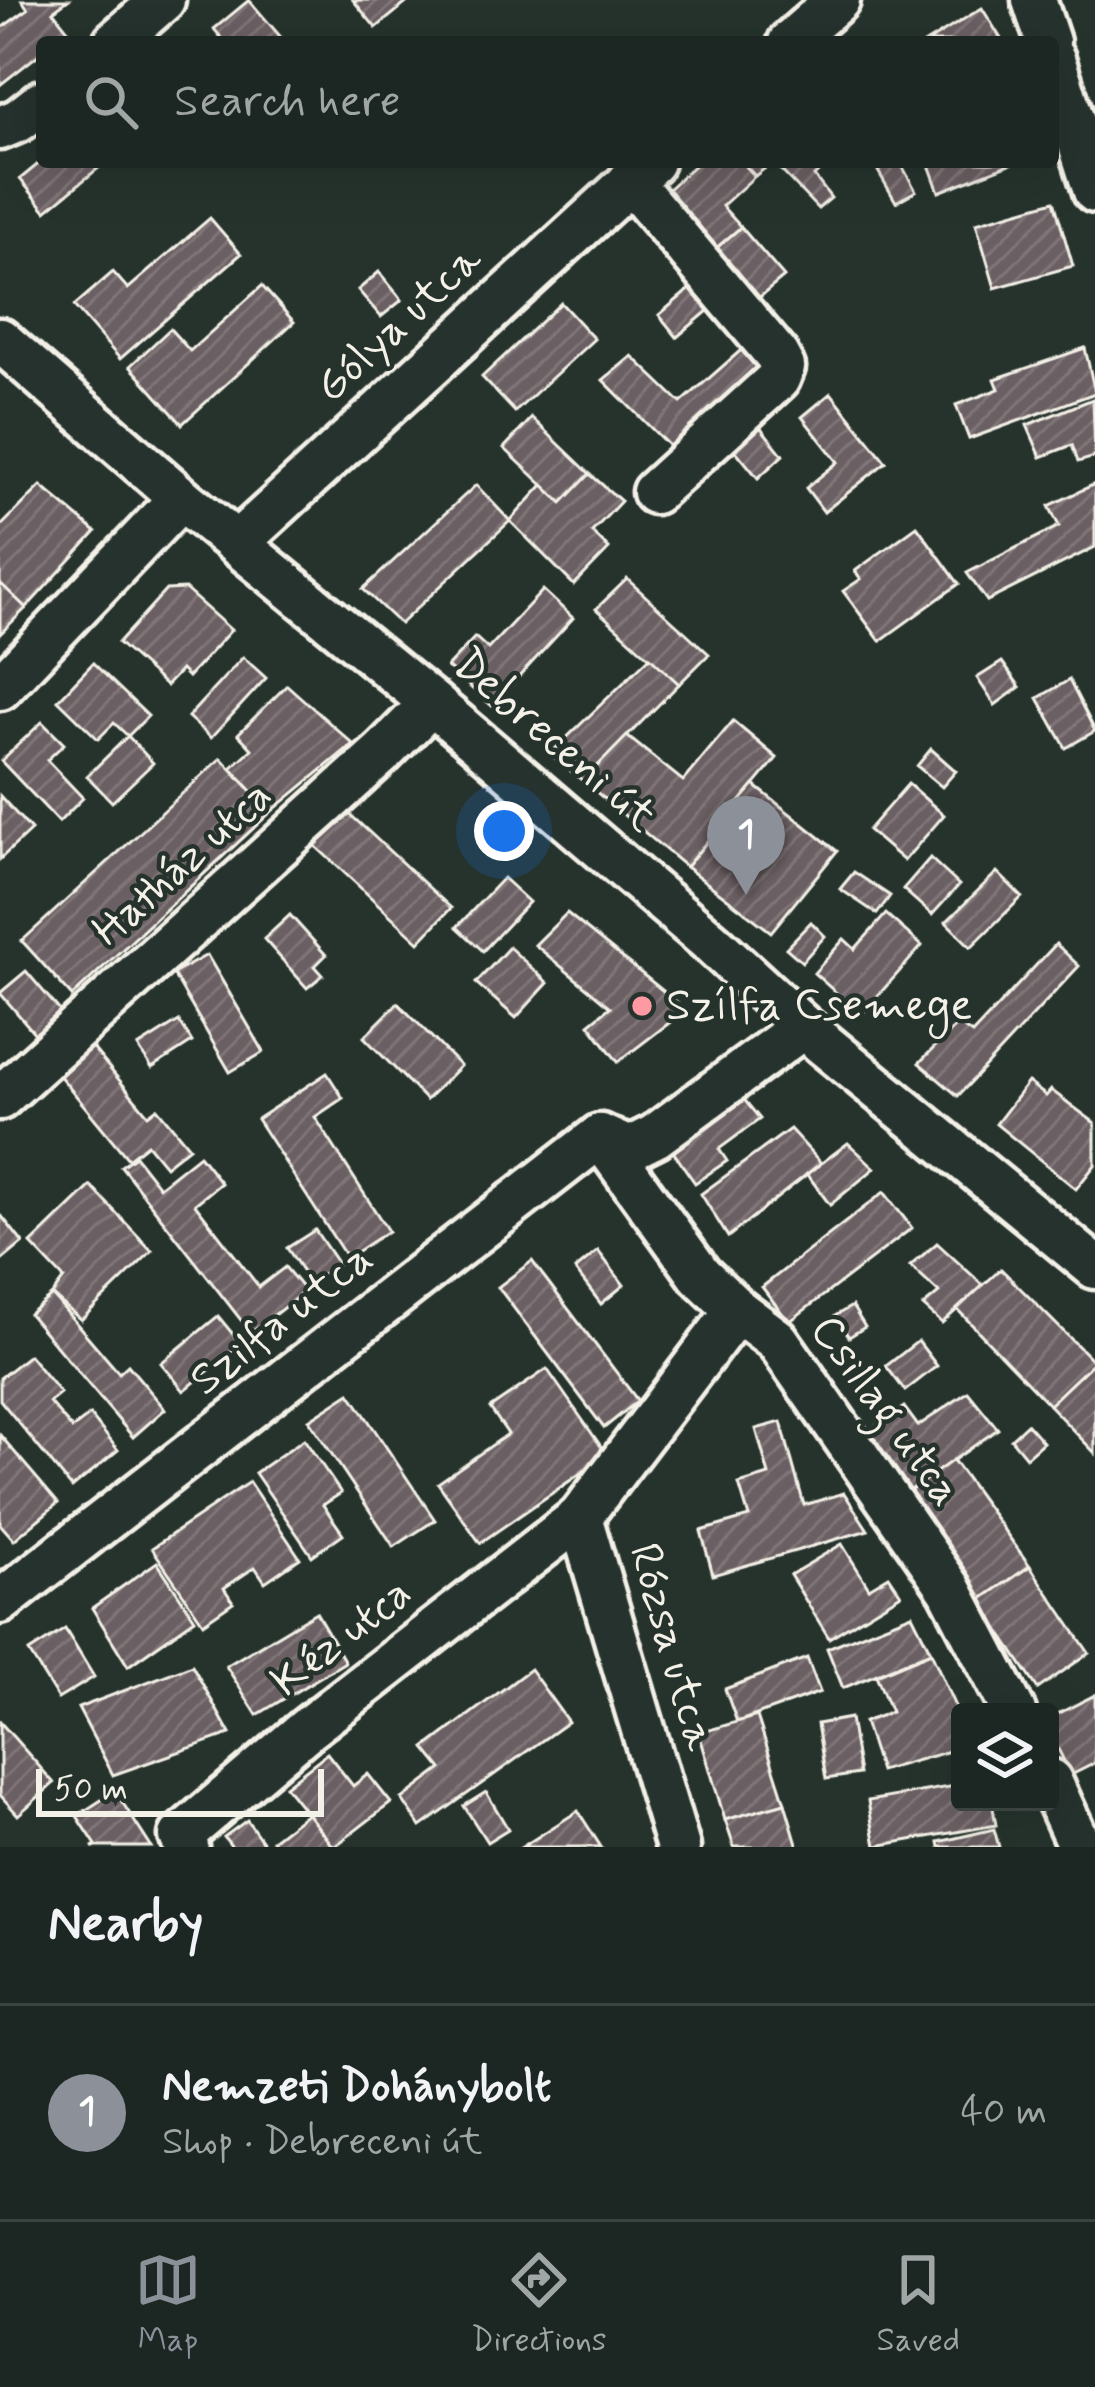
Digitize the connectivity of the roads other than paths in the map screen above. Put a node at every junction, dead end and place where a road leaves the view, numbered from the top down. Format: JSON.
{"nodes":[{"id":1,"x":163,"y":0,"type":"edge"},
{"id":2,"x":838,"y":0,"type":"edge"},
{"id":3,"x":1034,"y":0,"type":"edge"},
{"id":4,"x":122,"y":36,"type":"edge"},
{"id":5,"x":797,"y":36,"type":"edge"},
{"id":6,"x":1046,"y":36,"type":"edge"},
{"id":7,"x":1059,"y":78,"type":"edge"},
{"id":8,"x":641,"y":171,"type":"edge"},
{"id":9,"x":1095,"y":191,"type":"edge"},
{"id":10,"x":0,"y":340,"type":"edge"},
{"id":11,"x":654,"y":492,"type":"dead end"},
{"id":12,"x":181,"y":498,"type":"junction"},
{"id":13,"x":238,"y":542,"type":"junction"},
{"id":14,"x":0,"y":688,"type":"edge"},
{"id":15,"x":432,"y":703,"type":"junction"},
{"id":16,"x":794,"y":1018,"type":"junction"},
{"id":17,"x":0,"y":1098,"type":"edge"},
{"id":18,"x":614,"y":1142,"type":"junction"},
{"id":19,"x":1095,"y":1267,"type":"edge"},
{"id":20,"x":737,"y":1310,"type":"junction"},
{"id":21,"x":580,"y":1517,"type":"junction"},
{"id":22,"x":0,"y":1602,"type":"edge"},
{"id":23,"x":1009,"y":1703,"type":"edge"},
{"id":24,"x":1059,"y":1801,"type":"edge"},
{"id":25,"x":188,"y":1847,"type":"edge"},
{"id":26,"x":678,"y":1847,"type":"edge"},
{"id":27,"x":1080,"y":1847,"type":"edge"}],
"edges":[{"from":1,"to":4,"type":"street"},
{"from":2,"to":5,"type":"street"},
{"from":3,"to":6,"type":"street"},
{"from":7,"to":9,"type":"street"},
{"from":8,"to":11,"type":"street","name":"Gólya utca"},
{"from":8,"to":13,"type":"street","name":"Gólya utca"},
{"from":10,"to":12,"type":"street","name":"Debreceni út"},
{"from":12,"to":13,"type":"street","name":"Debreceni út"},
{"from":12,"to":14,"type":"street"},
{"from":13,"to":15,"type":"street","name":"Debreceni út"},
{"from":15,"to":16,"type":"street","name":"Debreceni út"},
{"from":15,"to":17,"type":"street","name":"Hatház utca"},
{"from":16,"to":18,"type":"street","name":"Szilfa utca"},
{"from":16,"to":19,"type":"street","name":"Debreceni út"},
{"from":18,"to":20,"type":"street","name":"Csillag utca"},
{"from":18,"to":22,"type":"street","name":"Szilfa utca"},
{"from":20,"to":21,"type":"street","name":"Rózsa utca"},
{"from":20,"to":23,"type":"street","name":"Csillag utca"},
{"from":21,"to":25,"type":"street","name":"Kéz utca"},
{"from":21,"to":26,"type":"street","name":"Rózsa utca"},
{"from":24,"to":27,"type":"street"}]}
